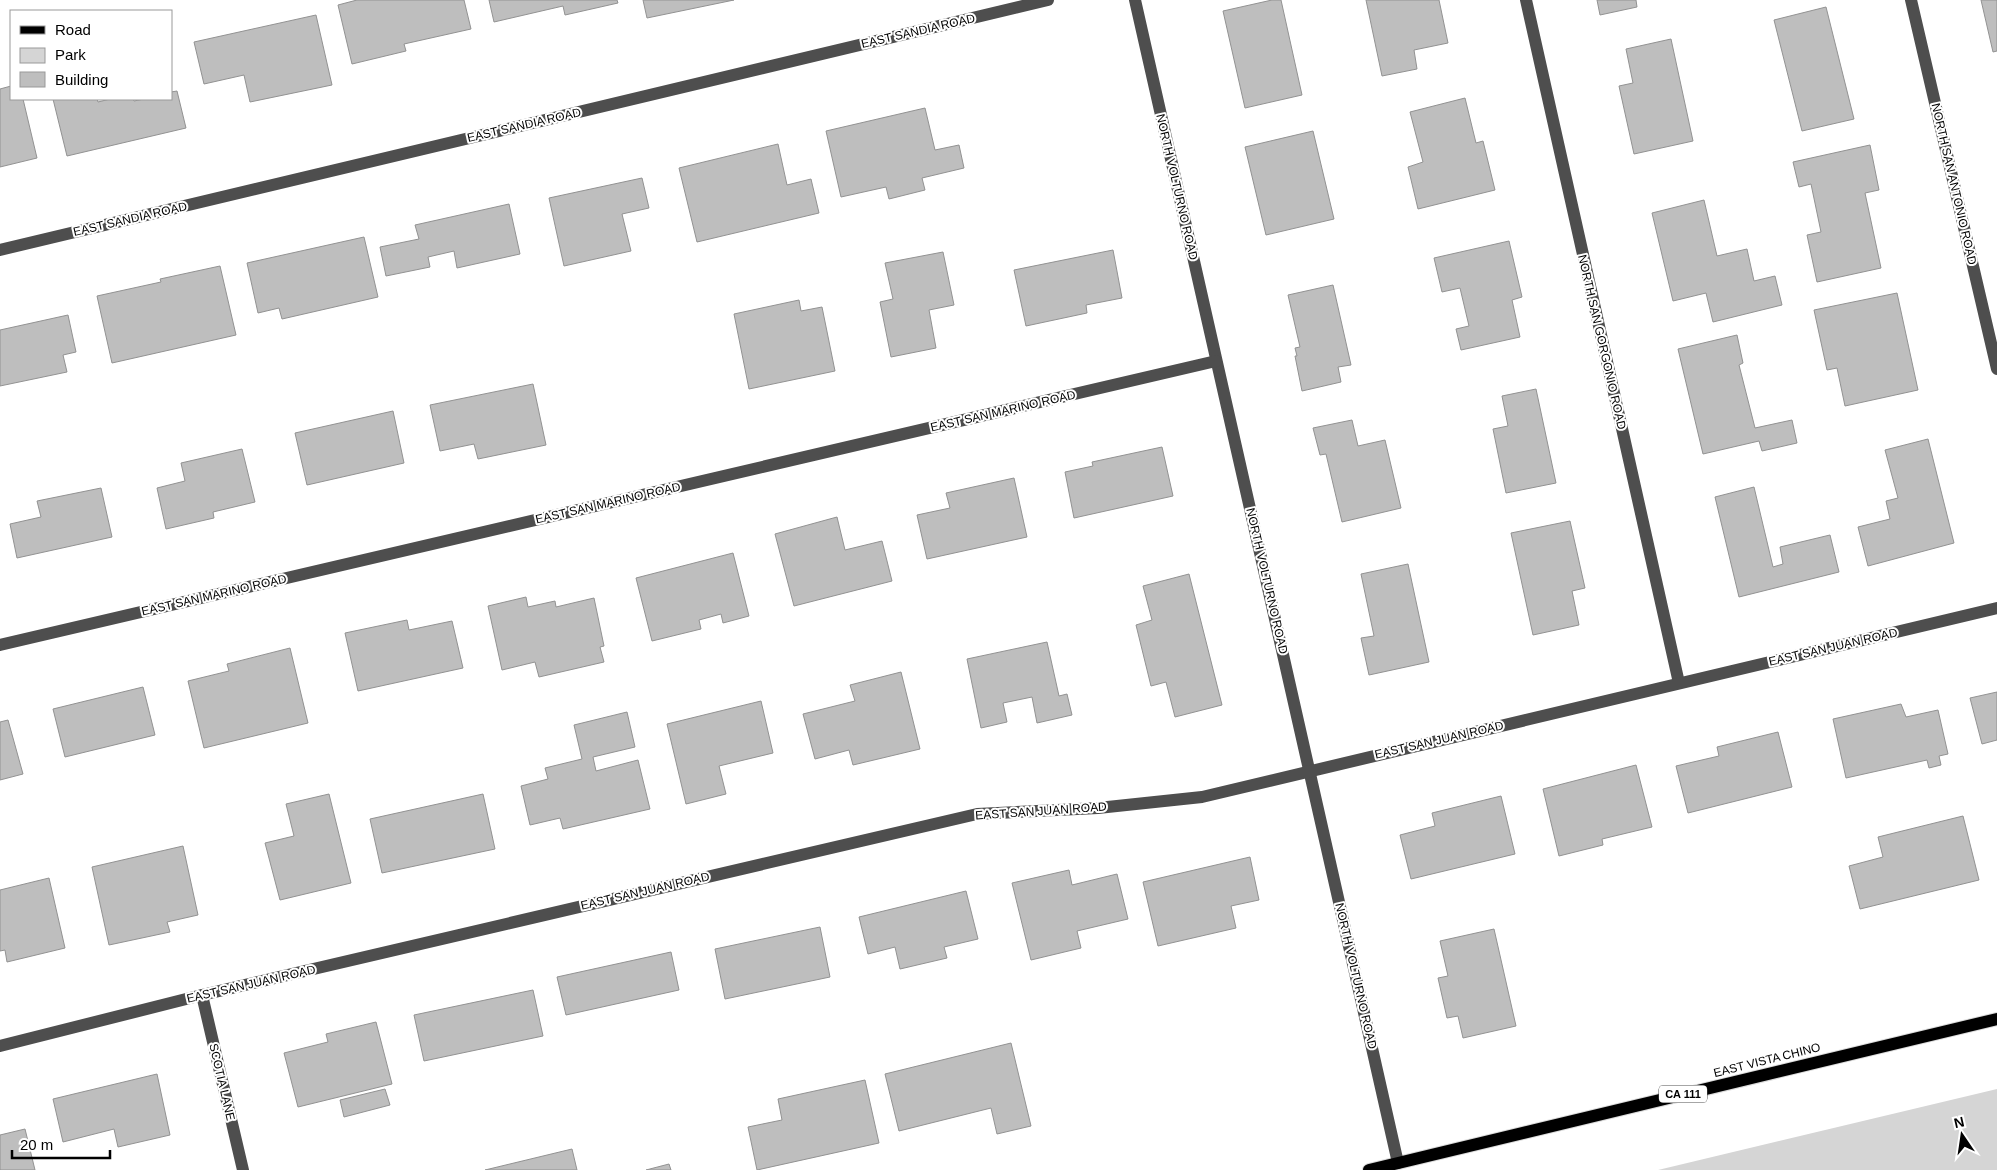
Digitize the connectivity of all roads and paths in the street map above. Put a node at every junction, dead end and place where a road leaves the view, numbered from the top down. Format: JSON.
{"nodes":[{"id":1,"x":1048,"y":0,"type":"edge"},
{"id":2,"x":1135,"y":0,"type":"edge"},
{"id":3,"x":1526,"y":0,"type":"edge"},
{"id":4,"x":1911,"y":0,"type":"edge"},
{"id":5,"x":0,"y":250,"type":"edge"},
{"id":6,"x":1216,"y":360,"type":"junction"},
{"id":7,"x":1997,"y":369,"type":"edge"},
{"id":8,"x":1997,"y":608,"type":"edge"},
{"id":9,"x":0,"y":645,"type":"edge"},
{"id":10,"x":1679,"y":683,"type":"junction"},
{"id":11,"x":1310,"y":771,"type":"junction"},
{"id":12,"x":202,"y":995,"type":"junction"},
{"id":13,"x":1997,"y":1018,"type":"edge"},
{"id":14,"x":0,"y":1046,"type":"edge"},
{"id":15,"x":1398,"y":1163,"type":"junction"},
{"id":16,"x":243,"y":1170,"type":"edge"},
{"id":17,"x":1369,"y":1170,"type":"edge"}],
"edges":[{"from":1,"to":5,"type":"street","name":"EAST SANDIA ROAD"},
{"from":2,"to":6,"type":"street","name":"NORTH VOLTURNO ROAD"},
{"from":3,"to":10,"type":"street","name":"NORTH SAN GORGONIO ROAD"},
{"from":4,"to":7,"type":"street","name":"NORTH SAN ANTONIO ROAD"},
{"from":6,"to":9,"type":"street","name":"EAST SAN MARINO ROAD"},
{"from":6,"to":11,"type":"street","name":"NORTH VOLTURNO ROAD"},
{"from":8,"to":10,"type":"street","name":"EAST SAN JUAN ROAD"},
{"from":10,"to":11,"type":"street","name":"EAST SAN JUAN ROAD"},
{"from":11,"to":12,"type":"street","name":"EAST SAN JUAN ROAD"},
{"from":11,"to":15,"type":"street","name":"NORTH VOLTURNO ROAD"},
{"from":12,"to":14,"type":"street","name":"EAST SAN JUAN ROAD"},
{"from":12,"to":16,"type":"street","name":"SCOTIA LANE"},
{"from":13,"to":15,"type":"main road","name":"EAST VISTA CHINO","number":"CA 111"},
{"from":15,"to":17,"type":"main road","name":"EAST VISTA CHINO","number":"CA 111"}]}
